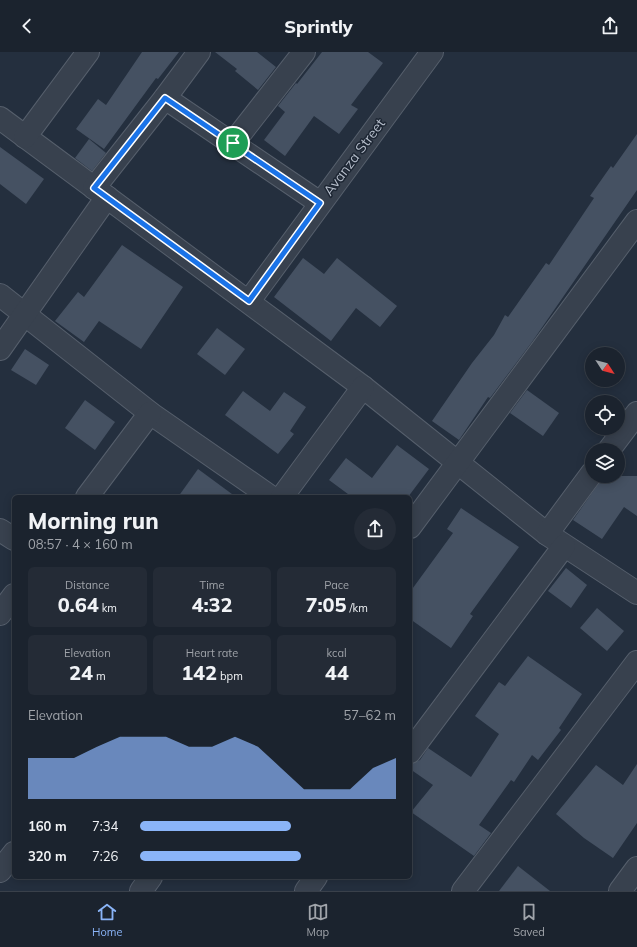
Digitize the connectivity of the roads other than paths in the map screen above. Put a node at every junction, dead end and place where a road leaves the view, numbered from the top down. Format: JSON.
{"nodes":[{"id":1,"x":88,"y":52,"type":"edge"},
{"id":2,"x":199,"y":52,"type":"edge"},
{"id":3,"x":304,"y":52,"type":"edge"},
{"id":4,"x":432,"y":52,"type":"edge"},
{"id":5,"x":165,"y":98,"type":"junction"},
{"id":6,"x":0,"y":118,"type":"edge"},
{"id":7,"x":25,"y":137,"type":"junction"},
{"id":8,"x":233,"y":143,"type":"junction"},
{"id":9,"x":100,"y":192,"type":"junction"},
{"id":10,"x":320,"y":203,"type":"junction"},
{"id":11,"x":637,"y":221,"type":"edge"},
{"id":12,"x":0,"y":294,"type":"edge"},
{"id":13,"x":249,"y":301,"type":"junction"},
{"id":14,"x":25,"y":314,"type":"junction"},
{"id":15,"x":0,"y":349,"type":"edge"},
{"id":16,"x":363,"y":387,"type":"junction"},
{"id":17,"x":150,"y":413,"type":"junction"},
{"id":18,"x":637,"y":413,"type":"edge"},
{"id":19,"x":614,"y":443,"type":"edge"},
{"id":20,"x":457,"y":463,"type":"junction"},
{"id":21,"x":585,"y":482,"type":"edge"},
{"id":22,"x":88,"y":495,"type":"edge"},
{"id":23,"x":268,"y":495,"type":"edge"},
{"id":24,"x":283,"y":495,"type":"edge"},
{"id":25,"x":412,"y":524,"type":"edge"},
{"id":26,"x":0,"y":530,"type":"edge"},
{"id":27,"x":547,"y":534,"type":"junction"},
{"id":28,"x":12,"y":538,"type":"edge"},
{"id":29,"x":564,"y":546,"type":"junction"},
{"id":30,"x":636,"y":591,"type":"edge"},
{"id":31,"x":12,"y":598,"type":"edge"},
{"id":32,"x":0,"y":614,"type":"edge"},
{"id":33,"x":637,"y":662,"type":"edge"},
{"id":34,"x":412,"y":749,"type":"edge"},
{"id":35,"x":12,"y":856,"type":"edge"},
{"id":36,"x":637,"y":868,"type":"edge"},
{"id":37,"x":0,"y":871,"type":"edge"},
{"id":38,"x":150,"y":879,"type":"edge"},
{"id":39,"x":315,"y":879,"type":"edge"},
{"id":40,"x":141,"y":891,"type":"edge"},
{"id":41,"x":306,"y":891,"type":"edge"},
{"id":42,"x":463,"y":891,"type":"edge"},
{"id":43,"x":620,"y":891,"type":"edge"}],
"edges":[{"from":1,"to":7,"type":"street"},
{"from":2,"to":5,"type":"street"},
{"from":3,"to":8,"type":"street"},
{"from":4,"to":10,"type":"street","name":"Avanza Street"},
{"from":5,"to":8,"type":"street"},
{"from":5,"to":9,"type":"street"},
{"from":6,"to":7,"type":"street"},
{"from":7,"to":9,"type":"street"},
{"from":8,"to":10,"type":"street"},
{"from":9,"to":13,"type":"street"},
{"from":9,"to":14,"type":"street"},
{"from":10,"to":13,"type":"street","name":"Avanza Street"},
{"from":11,"to":20,"type":"street"},
{"from":12,"to":14,"type":"street"},
{"from":13,"to":16,"type":"street"},
{"from":14,"to":15,"type":"street"},
{"from":14,"to":17,"type":"street"},
{"from":16,"to":20,"type":"street"},
{"from":16,"to":24,"type":"street"},
{"from":17,"to":22,"type":"street"},
{"from":17,"to":23,"type":"street"},
{"from":18,"to":19,"type":"street"},
{"from":20,"to":25,"type":"street"},
{"from":20,"to":27,"type":"street"},
{"from":21,"to":27,"type":"street"},
{"from":26,"to":28,"type":"street"},
{"from":27,"to":29,"type":"street"},
{"from":29,"to":30,"type":"street"},
{"from":29,"to":34,"type":"street"},
{"from":31,"to":32,"type":"street"},
{"from":33,"to":42,"type":"street"},
{"from":35,"to":37,"type":"street"},
{"from":36,"to":43,"type":"street"},
{"from":38,"to":40,"type":"street"},
{"from":39,"to":41,"type":"street"}]}
